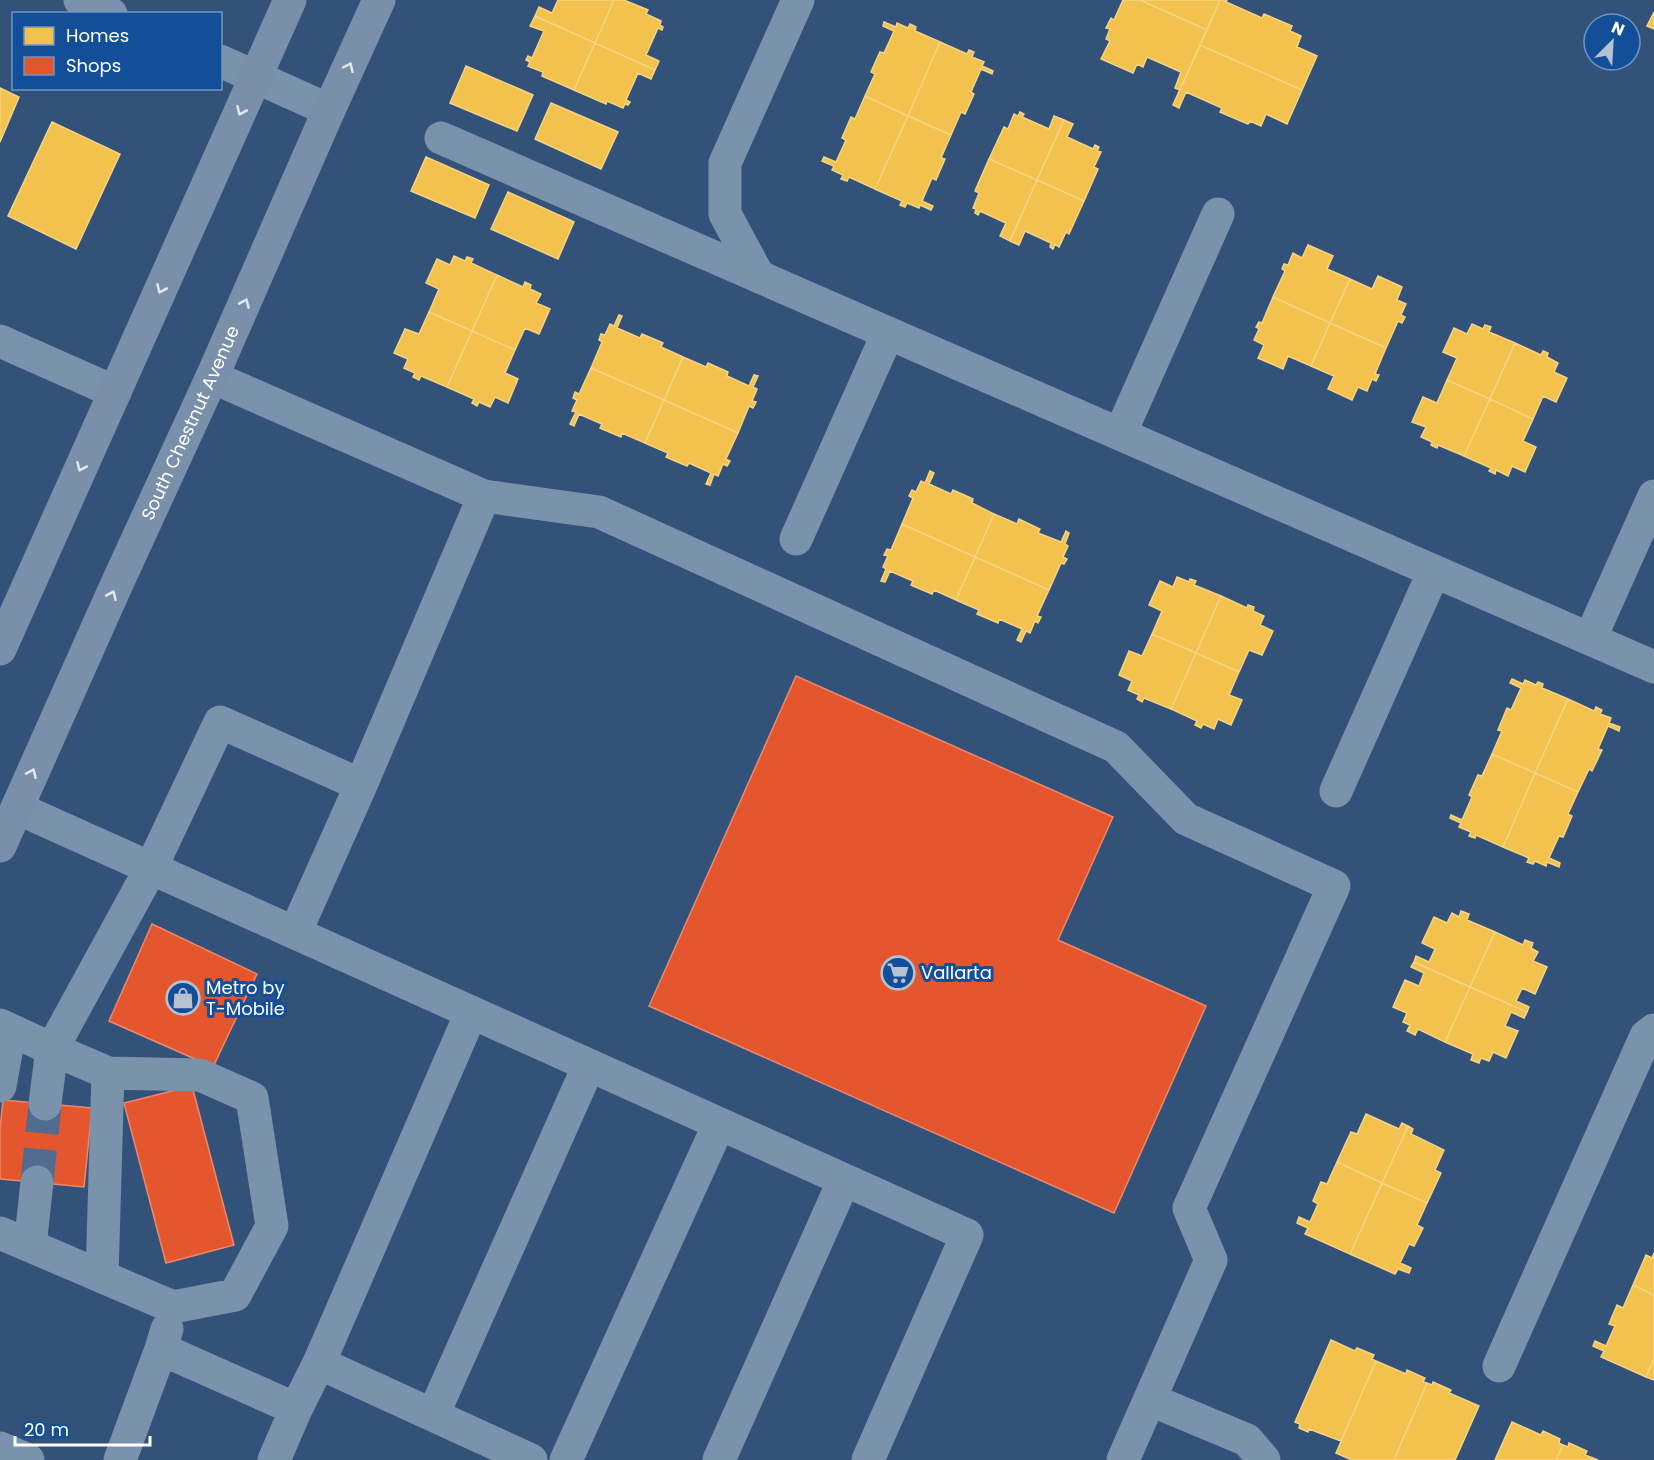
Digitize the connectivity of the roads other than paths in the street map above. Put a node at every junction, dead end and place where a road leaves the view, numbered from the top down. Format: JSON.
{"nodes":[{"id":1,"x":80,"y":0,"type":"edge"},
{"id":2,"x":290,"y":0,"type":"edge"},
{"id":3,"x":379,"y":0,"type":"edge"},
{"id":4,"x":798,"y":0,"type":"edge"},
{"id":5,"x":107,"y":12,"type":"edge"},
{"id":6,"x":222,"y":62,"type":"edge"},
{"id":7,"x":256,"y":76,"type":"junction"},
{"id":8,"x":329,"y":110,"type":"junction"},
{"id":9,"x":441,"y":138,"type":"dead end"},
{"id":10,"x":1218,"y":214,"type":"dead end"},
{"id":11,"x":759,"y":277,"type":"junction"},
{"id":12,"x":888,"y":333,"type":"junction"},
{"id":13,"x":0,"y":341,"type":"edge"},
{"id":14,"x":212,"y":377,"type":"junction"},
{"id":15,"x":115,"y":392,"type":"junction"},
{"id":16,"x":1120,"y":434,"type":"junction"},
{"id":17,"x":484,"y":496,"type":"junction"},
{"id":18,"x":1654,"y":496,"type":"edge"},
{"id":19,"x":796,"y":539,"type":"dead end"},
{"id":20,"x":1434,"y":571,"type":"junction"},
{"id":21,"x":1590,"y":639,"type":"junction"},
{"id":22,"x":0,"y":649,"type":"edge"},
{"id":23,"x":1654,"y":667,"type":"edge"},
{"id":24,"x":361,"y":785,"type":"junction"},
{"id":25,"x":1336,"y":791,"type":"dead end"},
{"id":26,"x":17,"y":808,"type":"junction"},
{"id":27,"x":0,"y":846,"type":"edge"},
{"id":28,"x":151,"y":868,"type":"junction"},
{"id":29,"x":295,"y":933,"type":"junction"},
{"id":30,"x":471,"y":1013,"type":"junction"},
{"id":31,"x":5,"y":1028,"type":"edge"},
{"id":32,"x":1654,"y":1030,"type":"edge"},
{"id":33,"x":52,"y":1049,"type":"junction"},
{"id":34,"x":589,"y":1065,"type":"junction"},
{"id":35,"x":108,"y":1073,"type":"junction"},
{"id":36,"x":0,"y":1086,"type":"edge"},
{"id":37,"x":45,"y":1104,"type":"tunnel mouth"},
{"id":38,"x":719,"y":1124,"type":"junction"},
{"id":39,"x":844,"y":1180,"type":"junction"},
{"id":40,"x":37,"y":1182,"type":"tunnel mouth"},
{"id":41,"x":0,"y":1233,"type":"edge"},
{"id":42,"x":30,"y":1246,"type":"junction"},
{"id":43,"x":102,"y":1277,"type":"junction"},
{"id":44,"x":173,"y":1308,"type":"junction"},
{"id":45,"x":161,"y":1349,"type":"junction"},
{"id":46,"x":319,"y":1363,"type":"junction"},
{"id":47,"x":1499,"y":1366,"type":"dead end"},
{"id":48,"x":1151,"y":1400,"type":"junction"},
{"id":49,"x":296,"y":1409,"type":"junction"},
{"id":50,"x":433,"y":1415,"type":"junction"},
{"id":51,"x":0,"y":1448,"type":"edge"},
{"id":52,"x":28,"y":1460,"type":"edge"},
{"id":53,"x":120,"y":1460,"type":"edge"},
{"id":54,"x":274,"y":1460,"type":"edge"},
{"id":55,"x":531,"y":1460,"type":"edge"},
{"id":56,"x":566,"y":1460,"type":"edge"},
{"id":57,"x":720,"y":1460,"type":"edge"},
{"id":58,"x":868,"y":1460,"type":"edge"},
{"id":59,"x":1123,"y":1460,"type":"edge"},
{"id":60,"x":1264,"y":1460,"type":"edge"}],
"edges":[{"from":1,"to":5,"type":"street"},
{"from":2,"to":7,"type":"main road"},
{"from":8,"to":3,"type":"main road","name":"South Chestnut Avenue","one_way":true},
{"from":4,"to":11,"type":"street"},
{"from":6,"to":7,"type":"street"},
{"from":7,"to":8,"type":"street"},
{"from":7,"to":15,"type":"main road","one_way":true},
{"from":14,"to":8,"type":"main road","name":"South Chestnut Avenue","one_way":true},
{"from":9,"to":11,"type":"street"},
{"from":10,"to":16,"type":"street"},
{"from":11,"to":12,"type":"street"},
{"from":12,"to":16,"type":"street"},
{"from":12,"to":19,"type":"street"},
{"from":13,"to":15,"type":"street"},
{"from":14,"to":17,"type":"street"},
{"from":26,"to":14,"type":"main road","name":"South Chestnut Avenue","one_way":true},
{"from":15,"to":22,"type":"main road","one_way":true},
{"from":16,"to":20,"type":"street"},
{"from":17,"to":24,"type":"street"},
{"from":17,"to":48,"type":"street"},
{"from":18,"to":21,"type":"street"},
{"from":20,"to":21,"type":"street"},
{"from":20,"to":25,"type":"street"},
{"from":21,"to":23,"type":"street"},
{"from":24,"to":28,"type":"street"},
{"from":24,"to":29,"type":"street"},
{"from":26,"to":27,"type":"main road","name":"South Chestnut Avenue"},
{"from":26,"to":28,"type":"street"},
{"from":28,"to":29,"type":"street"},
{"from":28,"to":33,"type":"street"},
{"from":29,"to":30,"type":"street"},
{"from":30,"to":34,"type":"street"},
{"from":30,"to":46,"type":"street"},
{"from":31,"to":33,"type":"street"},
{"from":31,"to":36,"type":"street"},
{"from":32,"to":47,"type":"street"},
{"from":33,"to":35,"type":"street"},
{"from":33,"to":37,"type":"street"},
{"from":34,"to":38,"type":"street"},
{"from":34,"to":50,"type":"street"},
{"from":35,"to":43,"type":"street"},
{"from":35,"to":44,"type":"street"},
{"from":38,"to":39,"type":"street"},
{"from":38,"to":56,"type":"street"},
{"from":39,"to":57,"type":"street"},
{"from":39,"to":58,"type":"street"},
{"from":40,"to":42,"type":"street"},
{"from":41,"to":42,"type":"street"},
{"from":42,"to":43,"type":"street"},
{"from":43,"to":44,"type":"street"},
{"from":44,"to":45,"type":"street"},
{"from":45,"to":49,"type":"street"},
{"from":45,"to":53,"type":"street"},
{"from":46,"to":49,"type":"street"},
{"from":46,"to":50,"type":"street"},
{"from":48,"to":59,"type":"street"},
{"from":48,"to":60,"type":"street"},
{"from":49,"to":54,"type":"street"},
{"from":50,"to":55,"type":"street"},
{"from":51,"to":52,"type":"street"}]}
